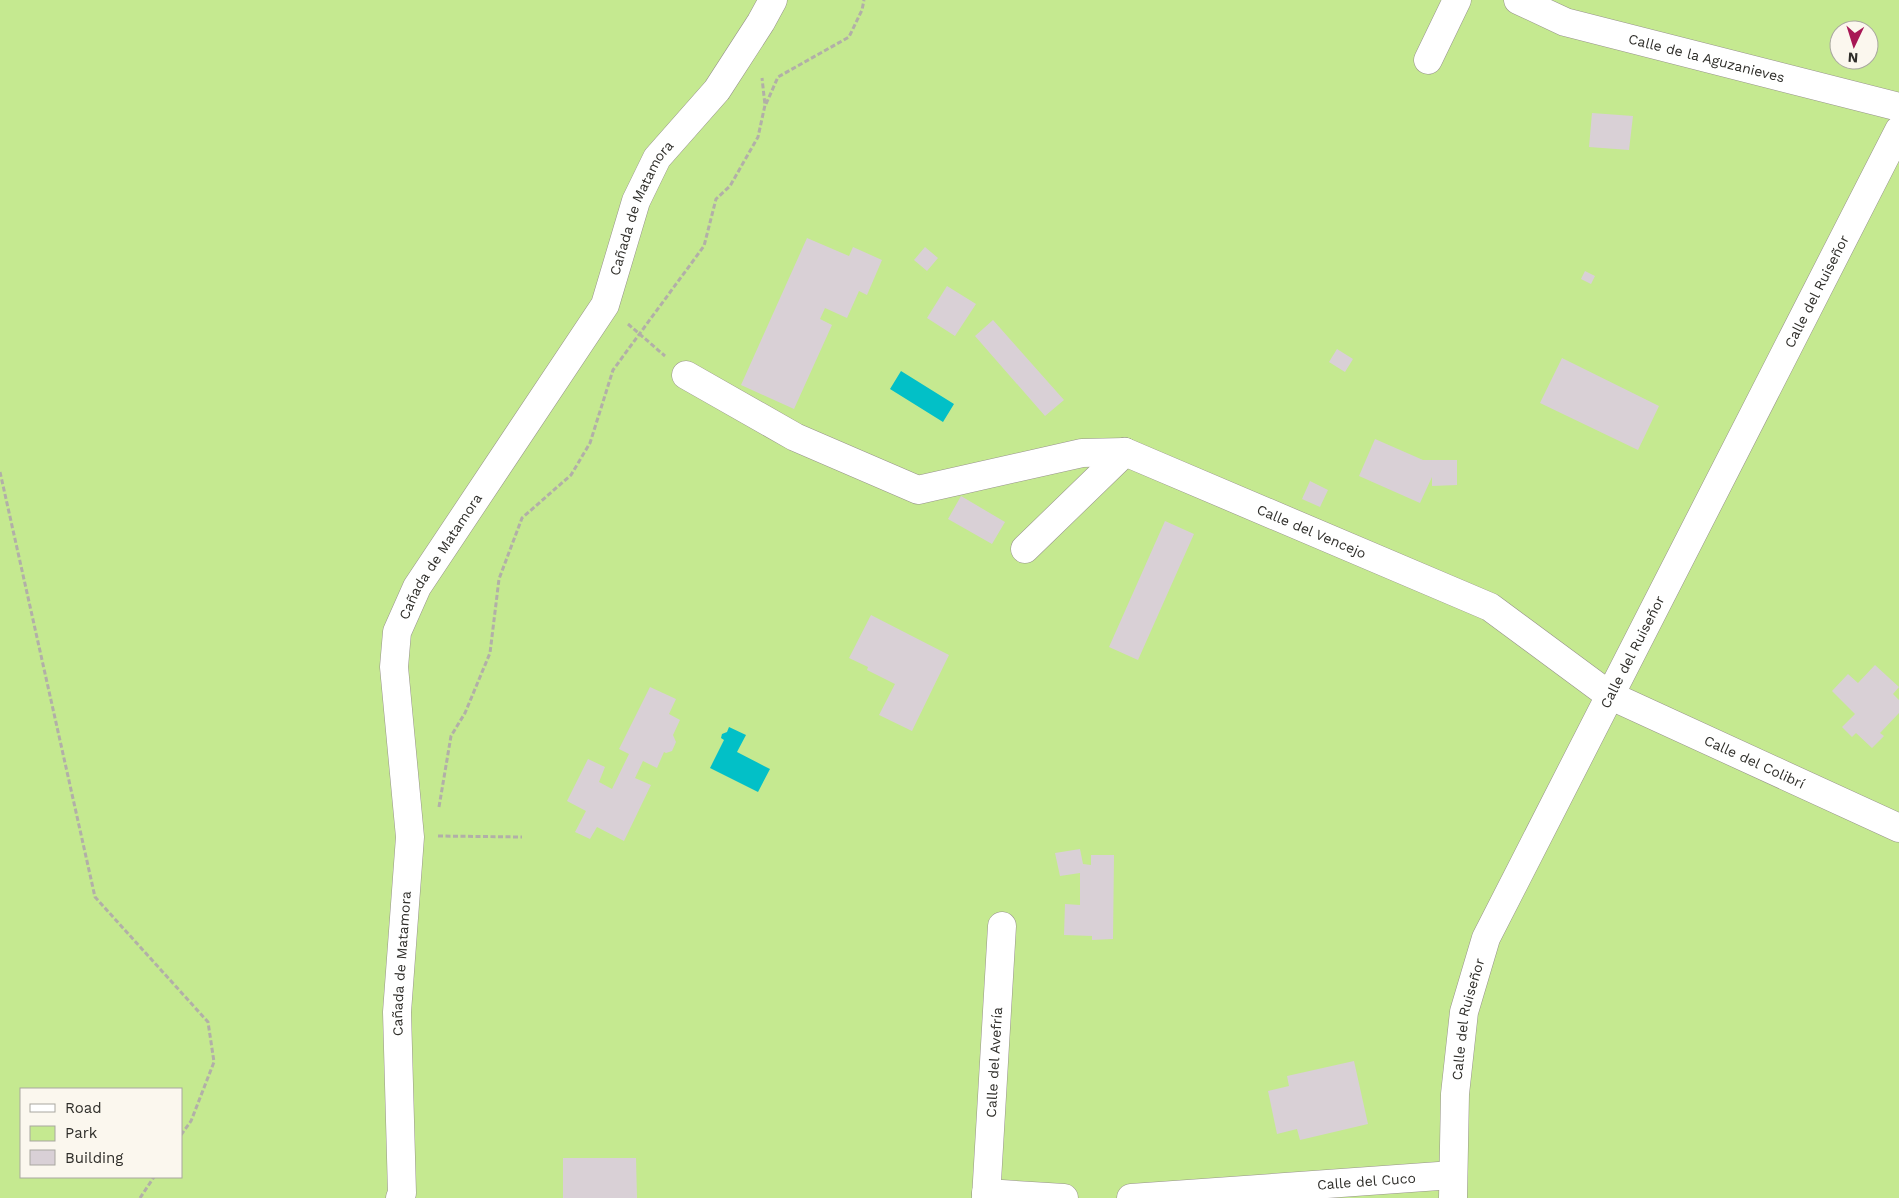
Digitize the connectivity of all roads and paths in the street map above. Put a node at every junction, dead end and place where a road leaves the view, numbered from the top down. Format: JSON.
{"nodes":[{"id":1,"x":773,"y":0,"type":"edge"},
{"id":2,"x":864,"y":0,"type":"edge"},
{"id":3,"x":1457,"y":0,"type":"edge"},
{"id":4,"x":1518,"y":0,"type":"edge"},
{"id":5,"x":1428,"y":60,"type":"dead end"},
{"id":6,"x":761,"y":71,"type":"dead end"},
{"id":7,"x":765,"y":105,"type":"junction"},
{"id":8,"x":1899,"y":107,"type":"edge"},
{"id":9,"x":1899,"y":130,"type":"edge"},
{"id":10,"x":605,"y":305,"type":"junction"},
{"id":11,"x":640,"y":334,"type":"junction"},
{"id":12,"x":686,"y":375,"type":"joint"},
{"id":13,"x":1125,"y":452,"type":"junction"},
{"id":14,"x":0,"y":472,"type":"edge"},
{"id":15,"x":1025,"y":549,"type":"dead end"},
{"id":16,"x":1609,"y":695,"type":"junction"},
{"id":17,"x":438,"y":809,"type":"dead end"},
{"id":18,"x":1899,"y":828,"type":"edge"},
{"id":19,"x":522,"y":836,"type":"dead end"},
{"id":20,"x":410,"y":837,"type":"junction"},
{"id":21,"x":1002,"y":926,"type":"dead end"},
{"id":22,"x":182,"y":1134,"type":"edge"},
{"id":23,"x":153,"y":1178,"type":"edge"},
{"id":24,"x":1453,"y":1186,"type":"edge"},
{"id":25,"x":986,"y":1195,"type":"edge"},
{"id":26,"x":140,"y":1198,"type":"edge"},
{"id":27,"x":400,"y":1198,"type":"edge"},
{"id":28,"x":1064,"y":1198,"type":"edge"},
{"id":29,"x":1131,"y":1198,"type":"edge"}],
"edges":[{"from":1,"to":10,"type":"street","name":"Cañada de Matamora"},
{"from":2,"to":7,"type":"path"},
{"from":3,"to":5,"type":"street"},
{"from":4,"to":8,"type":"street","name":"Calle de la Aguzanieves"},
{"from":6,"to":7,"type":"path"},
{"from":7,"to":11,"type":"path"},
{"from":9,"to":16,"type":"street","name":"Calle del Ruiseñor"},
{"from":10,"to":11,"type":"path"},
{"from":10,"to":20,"type":"street","name":"Cañada de Matamora"},
{"from":11,"to":12,"type":"path"},
{"from":11,"to":17,"type":"path"},
{"from":12,"to":13,"type":"street"},
{"from":13,"to":15,"type":"street"},
{"from":13,"to":16,"type":"street","name":"Calle del Vencejo"},
{"from":14,"to":22,"type":"path"},
{"from":16,"to":18,"type":"street","name":"Calle del Colibrí"},
{"from":16,"to":24,"type":"street","name":"Calle del Ruiseñor"},
{"from":19,"to":20,"type":"path"},
{"from":20,"to":27,"type":"street","name":"Cañada de Matamora"},
{"from":21,"to":25,"type":"street","name":"Calle del Avefría"},
{"from":23,"to":26,"type":"path"},
{"from":24,"to":29,"type":"street","name":"Calle del Cuco"},
{"from":25,"to":28,"type":"street"}]}
